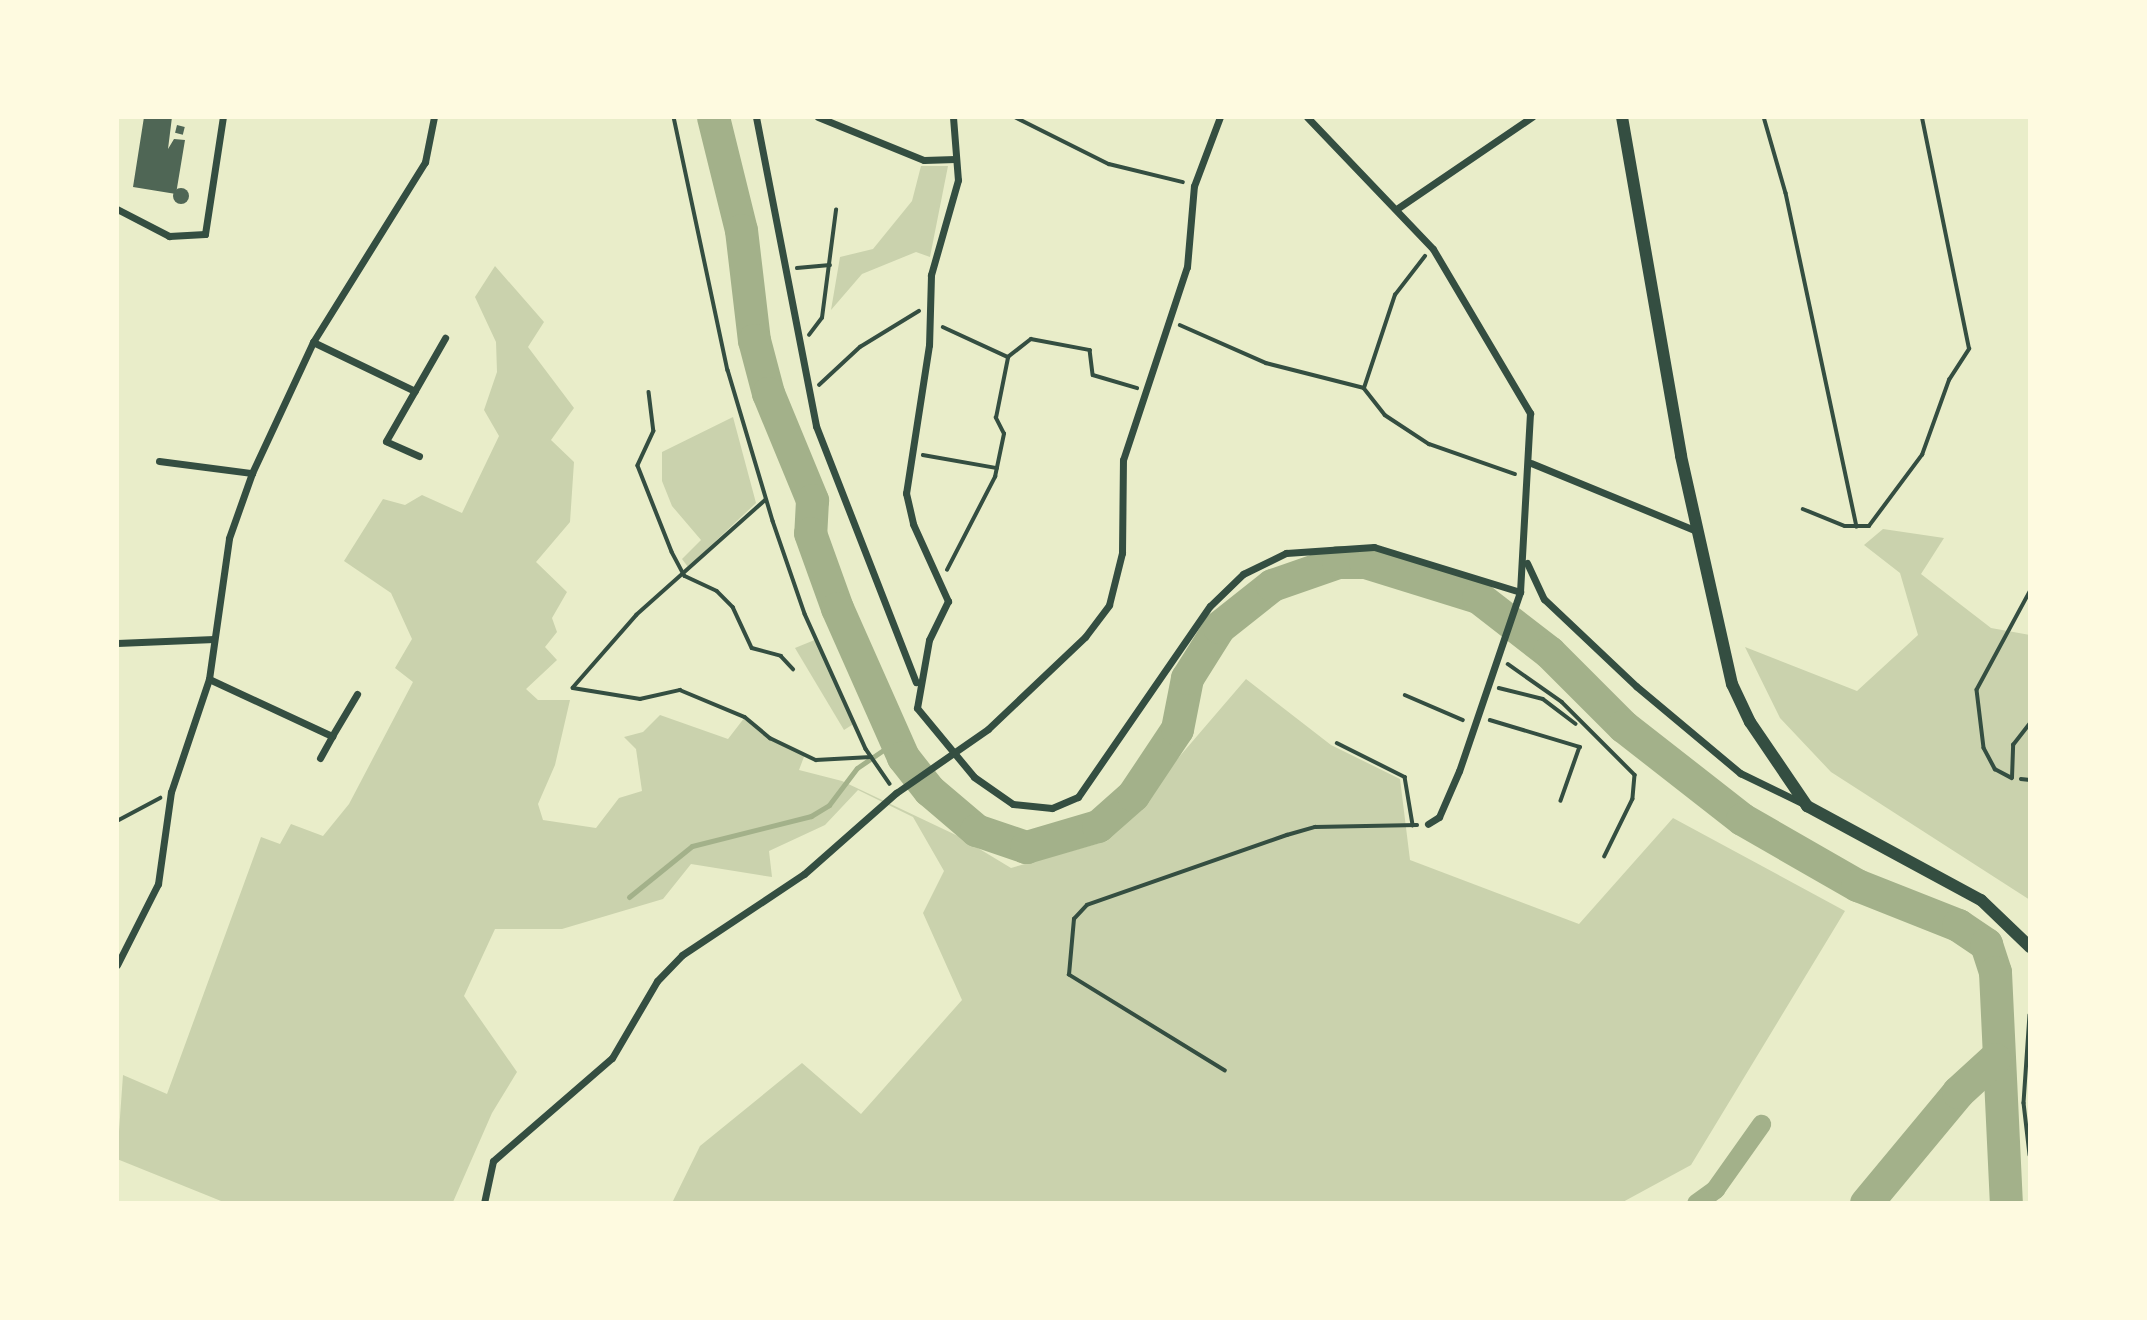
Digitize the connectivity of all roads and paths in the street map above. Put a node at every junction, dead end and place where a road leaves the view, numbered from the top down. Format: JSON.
{"nodes":[{"id":1,"x":223,"y":117,"type":"edge"},
{"id":2,"x":434,"y":117,"type":"edge"},
{"id":3,"x":674,"y":117,"type":"edge"},
{"id":4,"x":756,"y":117,"type":"edge"},
{"id":5,"x":818,"y":117,"type":"edge"},
{"id":6,"x":953,"y":117,"type":"edge"},
{"id":7,"x":1015,"y":117,"type":"edge"},
{"id":8,"x":1220,"y":117,"type":"edge"},
{"id":9,"x":1307,"y":117,"type":"edge"},
{"id":10,"x":1532,"y":117,"type":"edge"},
{"id":11,"x":1622,"y":117,"type":"edge"},
{"id":12,"x":1764,"y":117,"type":"edge"},
{"id":13,"x":1922,"y":117,"type":"edge"},
{"id":14,"x":955,"y":159,"type":"junction"},
{"id":15,"x":1194,"y":186,"type":"junction"},
{"id":16,"x":1398,"y":208,"type":"junction"},
{"id":17,"x":117,"y":209,"type":"edge"},
{"id":18,"x":836,"y":210,"type":"dead end"},
{"id":19,"x":1433,"y":248,"type":"junction"},
{"id":20,"x":830,"y":265,"type":"junction"},
{"id":21,"x":788,"y":268,"type":"junction"},
{"id":22,"x":930,"y":310,"type":"junction"},
{"id":23,"x":1171,"y":322,"type":"junction"},
{"id":24,"x":445,"y":338,"type":"dead end"},
{"id":25,"x":313,"y":342,"type":"junction"},
{"id":26,"x":801,"y":344,"type":"junction"},
{"id":27,"x":1008,"y":357,"type":"junction"},
{"id":28,"x":1364,"y":388,"type":"junction"},
{"id":29,"x":1146,"y":390,"type":"junction"},
{"id":30,"x":415,"y":391,"type":"junction"},
{"id":31,"x":649,"y":392,"type":"dead end"},
{"id":32,"x":809,"y":398,"type":"junction"},
{"id":33,"x":911,"y":453,"type":"junction"},
{"id":34,"x":419,"y":456,"type":"dead end"},
{"id":35,"x":159,"y":461,"type":"dead end"},
{"id":36,"x":1531,"y":463,"type":"junction"},
{"id":37,"x":997,"y":468,"type":"junction"},
{"id":38,"x":252,"y":473,"type":"junction"},
{"id":39,"x":1529,"y":477,"type":"junction"},
{"id":40,"x":766,"y":500,"type":"junction"},
{"id":41,"x":1803,"y":509,"type":"dead end"},
{"id":42,"x":1857,"y":527,"type":"junction"},
{"id":43,"x":1698,"y":531,"type":"junction"},
{"id":44,"x":1526,"y":562,"type":"junction"},
{"id":45,"x":685,"y":576,"type":"junction"},
{"id":46,"x":941,"y":578,"type":"junction"},
{"id":47,"x":2030,"y":592,"type":"edge"},
{"id":48,"x":1519,"y":595,"type":"junction"},
{"id":49,"x":214,"y":639,"type":"junction"},
{"id":50,"x":117,"y":643,"type":"edge"},
{"id":51,"x":1497,"y":657,"type":"junction"},
{"id":52,"x":793,"y":669,"type":"dead end"},
{"id":53,"x":209,"y":679,"type":"junction"},
{"id":54,"x":916,"y":682,"type":"junction"},
{"id":55,"x":1488,"y":682,"type":"junction"},
{"id":56,"x":357,"y":694,"type":"dead end"},
{"id":57,"x":1405,"y":695,"type":"dead end"},
{"id":58,"x":1478,"y":716,"type":"junction"},
{"id":59,"x":2030,"y":723,"type":"edge"},
{"id":60,"x":1475,"y":725,"type":"junction"},
{"id":61,"x":1581,"y":727,"type":"junction"},
{"id":62,"x":332,"y":736,"type":"junction"},
{"id":63,"x":1337,"y":743,"type":"dead end"},
{"id":64,"x":951,"y":752,"type":"junction"},
{"id":65,"x":871,"y":757,"type":"junction"},
{"id":66,"x":320,"y":758,"type":"dead end"},
{"id":67,"x":171,"y":792,"type":"junction"},
{"id":68,"x":897,"y":792,"type":"junction"},
{"id":69,"x":1561,"y":801,"type":"dead end"},
{"id":70,"x":1807,"y":806,"type":"junction"},
{"id":71,"x":117,"y":821,"type":"edge"},
{"id":72,"x":1428,"y":824,"type":"joint"},
{"id":73,"x":1413,"y":825,"type":"junction"},
{"id":74,"x":1605,"y":856,"type":"dead end"},
{"id":75,"x":2030,"y":947,"type":"edge"},
{"id":76,"x":117,"y":965,"type":"edge"},
{"id":77,"x":2030,"y":1015,"type":"edge"},
{"id":78,"x":1225,"y":1071,"type":"dead end"},
{"id":79,"x":2030,"y":1155,"type":"edge"},
{"id":80,"x":484,"y":1203,"type":"edge"}],
"edges":[{"from":1,"to":17,"type":"street"},
{"from":2,"to":25,"type":"street"},
{"from":3,"to":40,"type":"path"},
{"from":4,"to":21,"type":"street"},
{"from":5,"to":14,"type":"street"},
{"from":6,"to":14,"type":"street"},
{"from":7,"to":15,"type":"path"},
{"from":8,"to":15,"type":"street"},
{"from":9,"to":16,"type":"street"},
{"from":10,"to":16,"type":"street"},
{"from":11,"to":43,"type":"main road"},
{"from":12,"to":42,"type":"path"},
{"from":13,"to":42,"type":"path"},
{"from":14,"to":22,"type":"street"},
{"from":15,"to":23,"type":"street"},
{"from":16,"to":19,"type":"street"},
{"from":18,"to":20,"type":"path"},
{"from":19,"to":28,"type":"path"},
{"from":19,"to":36,"type":"street"},
{"from":20,"to":21,"type":"path"},
{"from":20,"to":26,"type":"path"},
{"from":21,"to":26,"type":"street"},
{"from":22,"to":27,"type":"path"},
{"from":22,"to":32,"type":"path"},
{"from":22,"to":33,"type":"street"},
{"from":23,"to":28,"type":"path"},
{"from":23,"to":29,"type":"street"},
{"from":24,"to":30,"type":"street"},
{"from":25,"to":30,"type":"street"},
{"from":25,"to":38,"type":"street"},
{"from":26,"to":32,"type":"street"},
{"from":27,"to":29,"type":"path"},
{"from":27,"to":37,"type":"path"},
{"from":28,"to":39,"type":"path"},
{"from":29,"to":64,"type":"street"},
{"from":30,"to":34,"type":"street"},
{"from":31,"to":45,"type":"path"},
{"from":32,"to":54,"type":"street"},
{"from":33,"to":37,"type":"path"},
{"from":33,"to":46,"type":"street"},
{"from":35,"to":38,"type":"street"},
{"from":36,"to":39,"type":"street"},
{"from":36,"to":43,"type":"street"},
{"from":37,"to":46,"type":"path"},
{"from":38,"to":49,"type":"street"},
{"from":39,"to":44,"type":"street"},
{"from":40,"to":45,"type":"path"},
{"from":40,"to":65,"type":"path"},
{"from":41,"to":42,"type":"path"},
{"from":43,"to":70,"type":"main road"},
{"from":44,"to":48,"type":"street"},
{"from":44,"to":70,"type":"street"},
{"from":45,"to":52,"type":"path"},
{"from":45,"to":65,"type":"path"},
{"from":46,"to":54,"type":"street"},
{"from":47,"to":59,"type":"lane"},
{"from":48,"to":51,"type":"street"},
{"from":48,"to":64,"type":"street"},
{"from":49,"to":50,"type":"street"},
{"from":49,"to":53,"type":"street"},
{"from":51,"to":55,"type":"street"},
{"from":51,"to":61,"type":"path"},
{"from":53,"to":62,"type":"street"},
{"from":53,"to":67,"type":"street"},
{"from":54,"to":64,"type":"street"},
{"from":55,"to":58,"type":"street"},
{"from":55,"to":61,"type":"path"},
{"from":56,"to":62,"type":"street"},
{"from":57,"to":60,"type":"path"},
{"from":58,"to":60,"type":"street"},
{"from":58,"to":69,"type":"path"},
{"from":60,"to":72,"type":"street"},
{"from":61,"to":74,"type":"path"},
{"from":62,"to":66,"type":"street"},
{"from":63,"to":73,"type":"path"},
{"from":64,"to":68,"type":"street"},
{"from":65,"to":68,"type":"path"},
{"from":67,"to":71,"type":"path"},
{"from":67,"to":76,"type":"street"},
{"from":68,"to":80,"type":"street"},
{"from":70,"to":75,"type":"main road"},
{"from":72,"to":73,"type":"path"},
{"from":73,"to":78,"type":"path"},
{"from":77,"to":79,"type":"path"}]}
